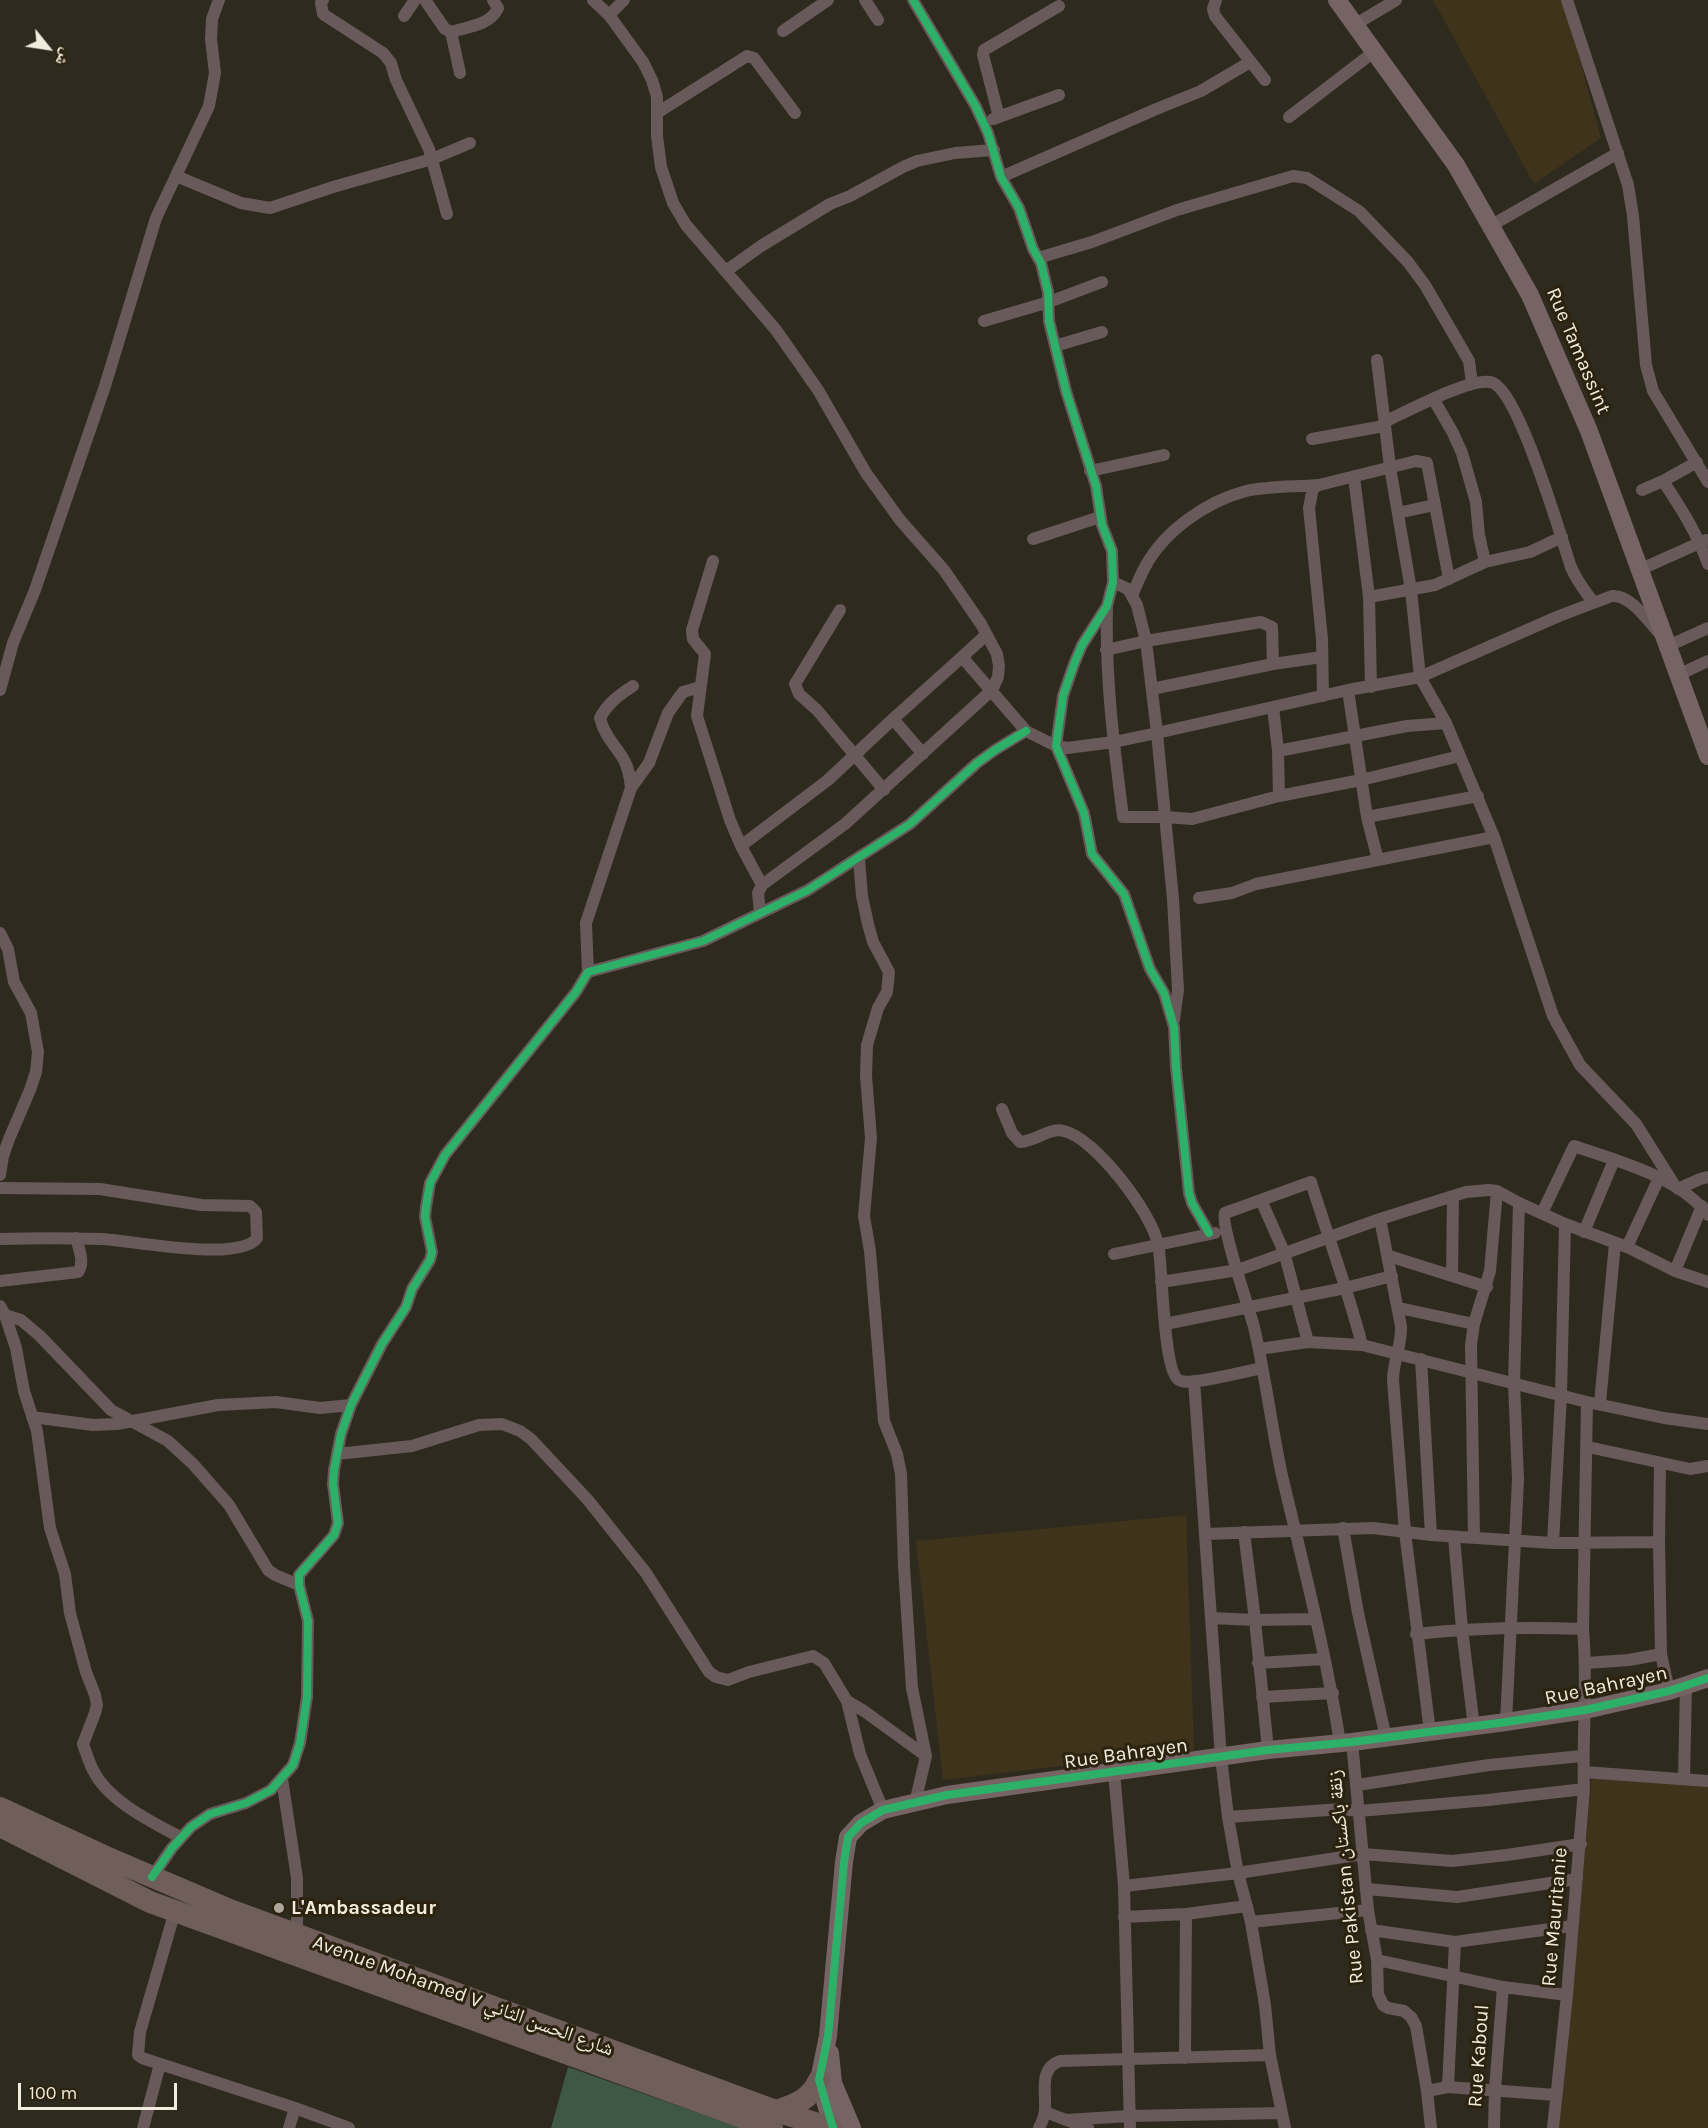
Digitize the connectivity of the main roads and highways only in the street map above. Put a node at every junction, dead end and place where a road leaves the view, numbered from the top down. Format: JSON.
{"nodes":[{"id":1,"x":0,"y":1808,"type":"edge"},
{"id":2,"x":0,"y":1826,"type":"edge"},
{"id":3,"x":819,"y":2080,"type":"road end"},
{"id":4,"x":774,"y":2119,"type":"edge"},
{"id":5,"x":833,"y":2128,"type":"edge"},
{"id":6,"x":852,"y":2128,"type":"edge"}],
"edges":[{"from":1,"to":4,"type":"highway","name":"Avenue Mohamed V شارع الحسن الثاني"},
{"from":2,"to":4,"type":"highway","name":"Avenue Mohamed V شارع الحسن الثاني"},
{"from":3,"to":4,"type":"highway"},
{"from":4,"to":5,"type":"highway","name":"Avenue Mohamed V شارع الحسن الثاني"},
{"from":5,"to":6,"type":"highway","name":"Avenue Mohamed V شارع الحسن الثاني"}]}
